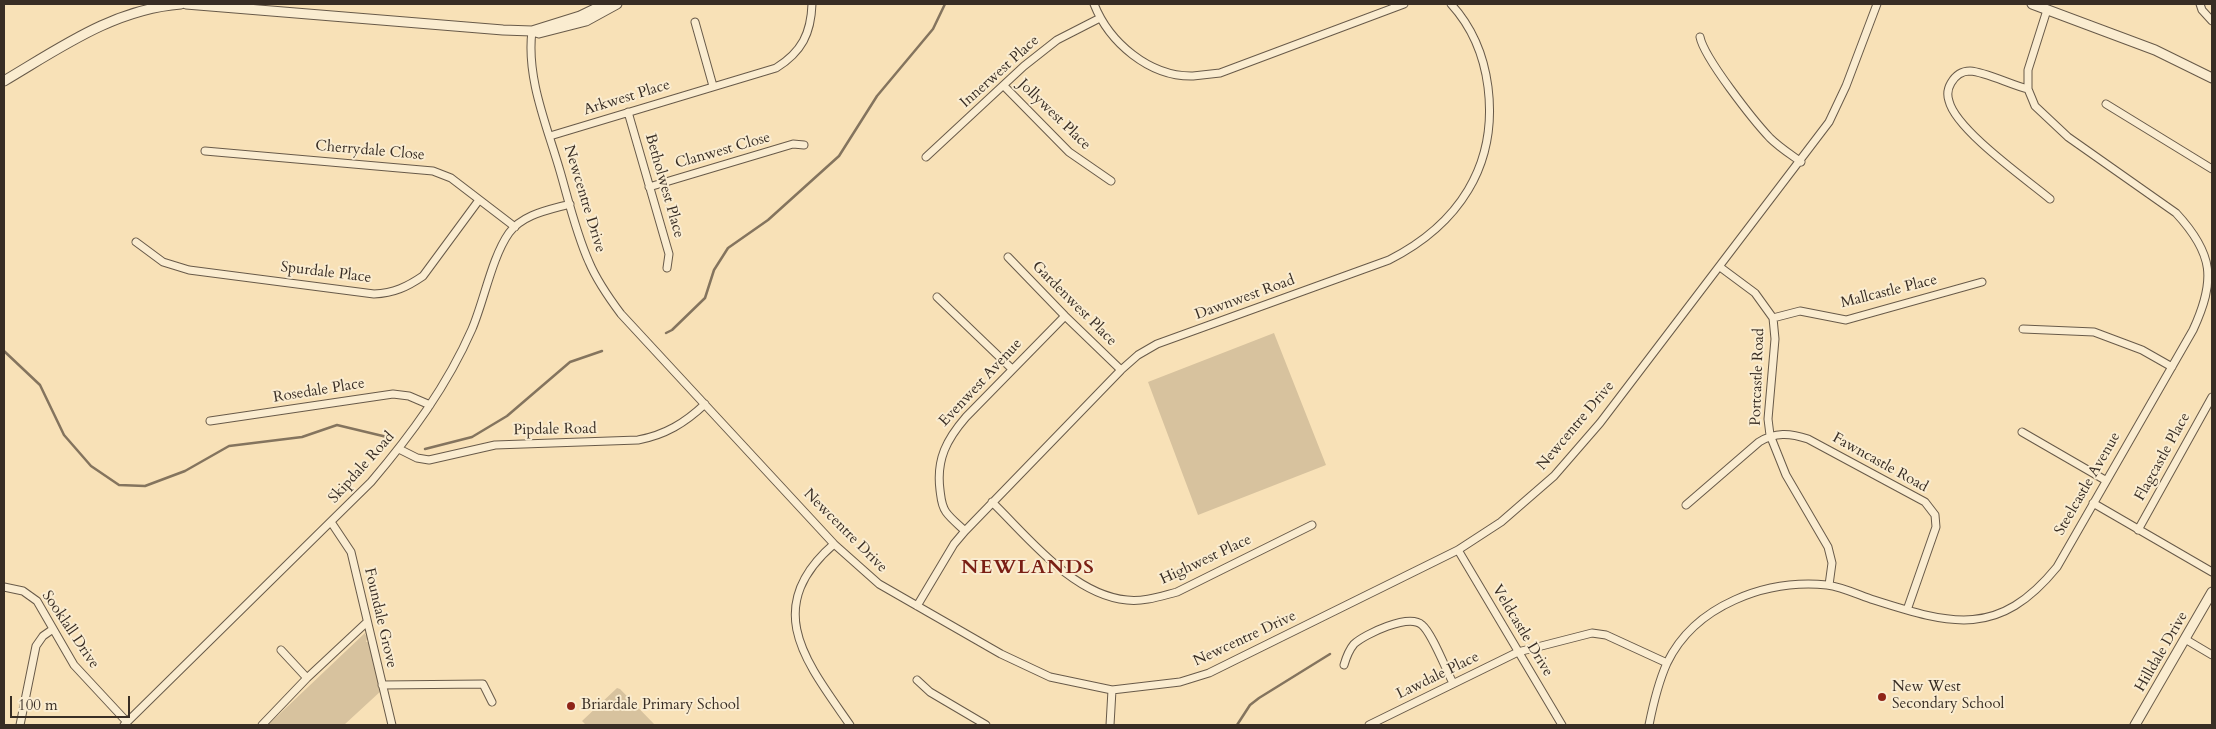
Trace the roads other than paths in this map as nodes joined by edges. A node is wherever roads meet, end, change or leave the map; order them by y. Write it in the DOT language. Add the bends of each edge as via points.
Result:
graph roads {
  1 [pos="181,4"];
  2 [pos="186,4"];
  3 [pos="605,4"];
  4 [pos="617,4"];
  5 [pos="812,4"];
  6 [pos="1094,4"];
  7 [pos="1404,4"];
  8 [pos="1452,4"];
  9 [pos="1877,4"];
  10 [pos="2032,4"];
  11 [pos="2200,4"];
  12 [pos="2047,10"];
  13 [pos="1100,18"];
  14 [pos="2212,21"];
  15 [pos="695,22"];
  16 [pos="532,31"];
  17 [pos="1700,37"];
  18 [pos="2212,78"];
  19 [pos="4,81"];
  20 [pos="713,86"];
  21 [pos="1004,86"];
  22 [pos="2028,89"];
  23 [pos="2106,104"];
  24 [pos="628,112"];
  25 [pos="550,136"];
  26 [pos="804,145"];
  27 [pos="205,151"];
  28 [pos="926,157"];
  29 [pos="1801,162"];
  30 [pos="2212,169"];
  31 [pos="1111,181"];
  32 [pos="650,187"];
  33 [pos="2050,199"];
  34 [pos="479,200"];
  35 [pos="570,204"];
  36 [pos="514,227"];
  37 [pos="136,242"];
  38 [pos="1008,257"];
  39 [pos="1720,267"];
  40 [pos="668,268"];
  41 [pos="1982,282"];
  42 [pos="2211,283"];
  43 [pos="937,297"];
  44 [pos="1065,316"];
  45 [pos="1773,318"];
  46 [pos="2023,329"];
  47 [pos="2172,367"];
  48 [pos="1012,369"];
  49 [pos="1121,370"];
  50 [pos="2212,398"];
  51 [pos="705,404"];
  52 [pos="430,405"];
  53 [pos="210,421"];
  54 [pos="2022,432"];
  55 [pos="1770,435"];
  56 [pos="399,448"];
  57 [pos="2105,480"];
  58 [pos="992,502"];
  59 [pos="2093,503"];
  60 [pos="1686,505"];
  61 [pos="331,522"];
  62 [pos="1312,525"];
  63 [pos="2138,530"];
  64 [pos="965,531"];
  65 [pos="834,544"];
  66 [pos="1458,550"];
  67 [pos="2212,572"];
  68 [pos="1829,585"];
  69 [pos="4,587"];
  70 [pos="2212,592"];
  71 [pos="918,606"];
  72 [pos="1907,610"];
  73 [pos="367,622"];
  74 [pos="53,629"];
  75 [pos="2185,639"];
  76 [pos="281,650"];
  77 [pos="1518,652"];
  78 [pos="2212,655"];
  79 [pos="1667,663"];
  80 [pos="1344,665"];
  81 [pos="307,678"];
  82 [pos="917,680"];
  83 [pos="1453,683"];
  84 [pos="382,685"];
  85 [pos="1112,690"];
  86 [pos="492,702"];
  87 [pos="126,724"];
  88 [pos="20,725"];
  89 [pos="262,725"];
  90 [pos="392,725"];
  91 [pos="850,725"];
  92 [pos="986,725"];
  93 [pos="1110,725"];
  94 [pos="1369,725"];
  95 [pos="1562,725"];
  96 [pos="1649,725"];
  97 [pos="2135,725"];
  1 -- 19 [label="street" via="142,9 113,19"];
  2 -- 16 [label="street"];
  3 -- 16 [label="street" via="580,16"];
  4 -- 16 [label="street" via="573,26 544,33"];
  5 -- 20 [label="street, Arkwest Place" via="807,35 802,46 787,62"];
  6 -- 13 [label="street"];
  7 -- 13 [label="street" via="1220,72 1192,76 1169,73 1134,56 1116,40"];
  8 -- 49 [label="street, Dawnwest Road" via="1474,36 1486,68 1490,103 1489,134 1483,159 1470,189 1455,210 1413,248 1389,260 1157,344"];
  9 -- 29 [label="street, Newcentre Drive" via="1829,122"];
  10 -- 12 [label="street"];
  11 -- 14 [label="street"];
  12 -- 18 [label="street" via="2155,50"];
  12 -- 22 [label="street" via="2028,70"];
  13 -- 21 [label="street, Innerwest Place" via="1057,40"];
  15 -- 20 [label="street"];
  16 -- 25 [label="street, Newcentre Drive" via="534,81"];
  17 -- 29 [label="street" via="1706,54 1753,118 1770,138"];
  20 -- 24 [label="street, Arkwest Place"];
  21 -- 28 [label="street, Innerwest Place"];
  21 -- 31 [label="street, Jollywest Place" via="1069,152"];
  22 -- 33 [label="street" via="1966,71 1950,84 1948,97 1953,110 1972,132"];
  22 -- 42 [label="street, Steelcastle Avenue" via="2034,106 2046,119 2176,213 2201,245"];
  23 -- 30 [label="street"];
  24 -- 25 [label="street, Arkwest Place"];
  24 -- 32 [label="street, Betholwest Place"];
  25 -- 35 [label="street, Newcentre Drive"];
  26 -- 32 [label="street, Clanwest Close" via="793,144"];
  27 -- 34 [label="street, Cherrydale Close" via="433,171 451,178"];
  29 -- 39 [label="street, Newcentre Drive"];
  32 -- 40 [label="street, Betholwest Place" via="669,254"];
  34 -- 36 [label="street, Cherrydale Close"];
  34 -- 37 [label="street, Spurdale Place" via="423,276 388,293 374,294 189,270 163,262"];
  35 -- 36 [label="street" via="530,216"];
  35 -- 51 [label="street, Newcentre Drive" via="589,262 613,303"];
  36 -- 52 [label="street, Skipdale Road" via="504,243 467,338"];
  38 -- 44 [label="street, Gardenwest Place"];
  39 -- 45 [label="street, Portcastle Road" via="1754,293"];
  39 -- 66 [label="street, Newcentre Drive" via="1574,455 1523,504"];
  41 -- 45 [label="street, Mallcastle Place" via="1846,320 1800,311"];
  42 -- 47 [label="street, Steelcastle Avenue" via="2204,306"];
  43 -- 48 [label="street"];
  44 -- 48 [label="street, Evenwest Avenue"];
  44 -- 49 [label="street, Gardenwest Place"];
  45 -- 55 [label="street, Portcastle Road" via="1775,339 1768,419"];
  46 -- 47 [label="street" via="2094,332 2142,350"];
  47 -- 57 [label="street, Steelcastle Avenue"];
  48 -- 64 [label="street, Evenwest Avenue" via="957,427 943,448 938,471 941,501 945,511"];
  49 -- 58 [label="street, Dawnwest Road"];
  50 -- 63 [label="street, Flagcastle Place"];
  51 -- 56 [label="street, Pipdale Road" via="679,426 638,440 495,446 429,460 417,458"];
  51 -- 65 [label="street, Newcentre Drive"];
  52 -- 53 [label="street, Rosedale Place" via="409,396 393,394"];
  52 -- 56 [label="street, Skipdale Road"];
  54 -- 57 [label="street"];
  55 -- 60 [label="street"];
  55 -- 68 [label="street, Portcastle Road" via="1786,475 1828,547 1832,563"];
  55 -- 72 [label="street, Fawncastle Road" via="1792,433 1808,439 1926,502 1931,508 1936,527"];
  56 -- 61 [label="street, Skipdale Road"];
  57 -- 59 [label="street, Steelcastle Avenue"];
  58 -- 62 [label="street, Highwest Place" via="1066,574 1088,588 1128,600 1177,592"];
  58 -- 64 [label="street, Dawnwest Road"];
  59 -- 63 [label="street"];
  59 -- 72 [label="street, Steelcastle Avenue" via="2057,566 2041,586 2013,608 1986,618 1962,620 1927,617"];
  61 -- 73 [label="street, Foundale Grove" via="349,547"];
  61 -- 87 [label="street, Skipdale Road"];
  63 -- 67 [label="street"];
  64 -- 71 [label="street, Dawnwest Road"];
  65 -- 71 [label="street, Newcentre Drive" via="879,584"];
  65 -- 91 [label="street" via="810,568 802,584 796,608 796,633 810,668"];
  66 -- 77 [label="street, Veldcastle Drive"];
  66 -- 85 [label="street, Newcentre Drive" via="1209,674 1180,682"];
  68 -- 72 [label="street, Steelcastle Avenue"];
  68 -- 79 [label="street, Steelcastle Avenue" via="1785,585 1746,594 1707,616"];
  69 -- 74 [label="street, Sooklall Drive" via="33,597"];
  70 -- 75 [label="street, Hilldale Drive"];
  71 -- 85 [label="street, Newcentre Drive" via="1050,678"];
  73 -- 81 [label="street"];
  73 -- 84 [label="street, Foundale Grove"];
  74 -- 87 [label="street, Sooklall Drive" via="81,674"];
  74 -- 88 [label="street" via="36,646"];
  75 -- 78 [label="street"];
  75 -- 97 [label="street, Hilldale Drive"];
  76 -- 81 [label="street"];
  77 -- 79 [label="street, Lawdale Place" via="1599,633"];
  77 -- 83 [label="street, Lawdale Place"];
  77 -- 95 [label="street, Veldcastle Drive"];
  79 -- 96 [label="street, Steelcastle Avenue"];
  80 -- 83 [label="street" via="1353,645 1364,637 1405,620 1413,620 1425,629"];
  81 -- 89 [label="street"];
  82 -- 92 [label="street" via="930,692"];
  83 -- 94 [label="street, Lawdale Place"];
  84 -- 86 [label="street" via="483,684"];
  84 -- 90 [label="street, Foundale Grove"];
  85 -- 93 [label="street"];
}
